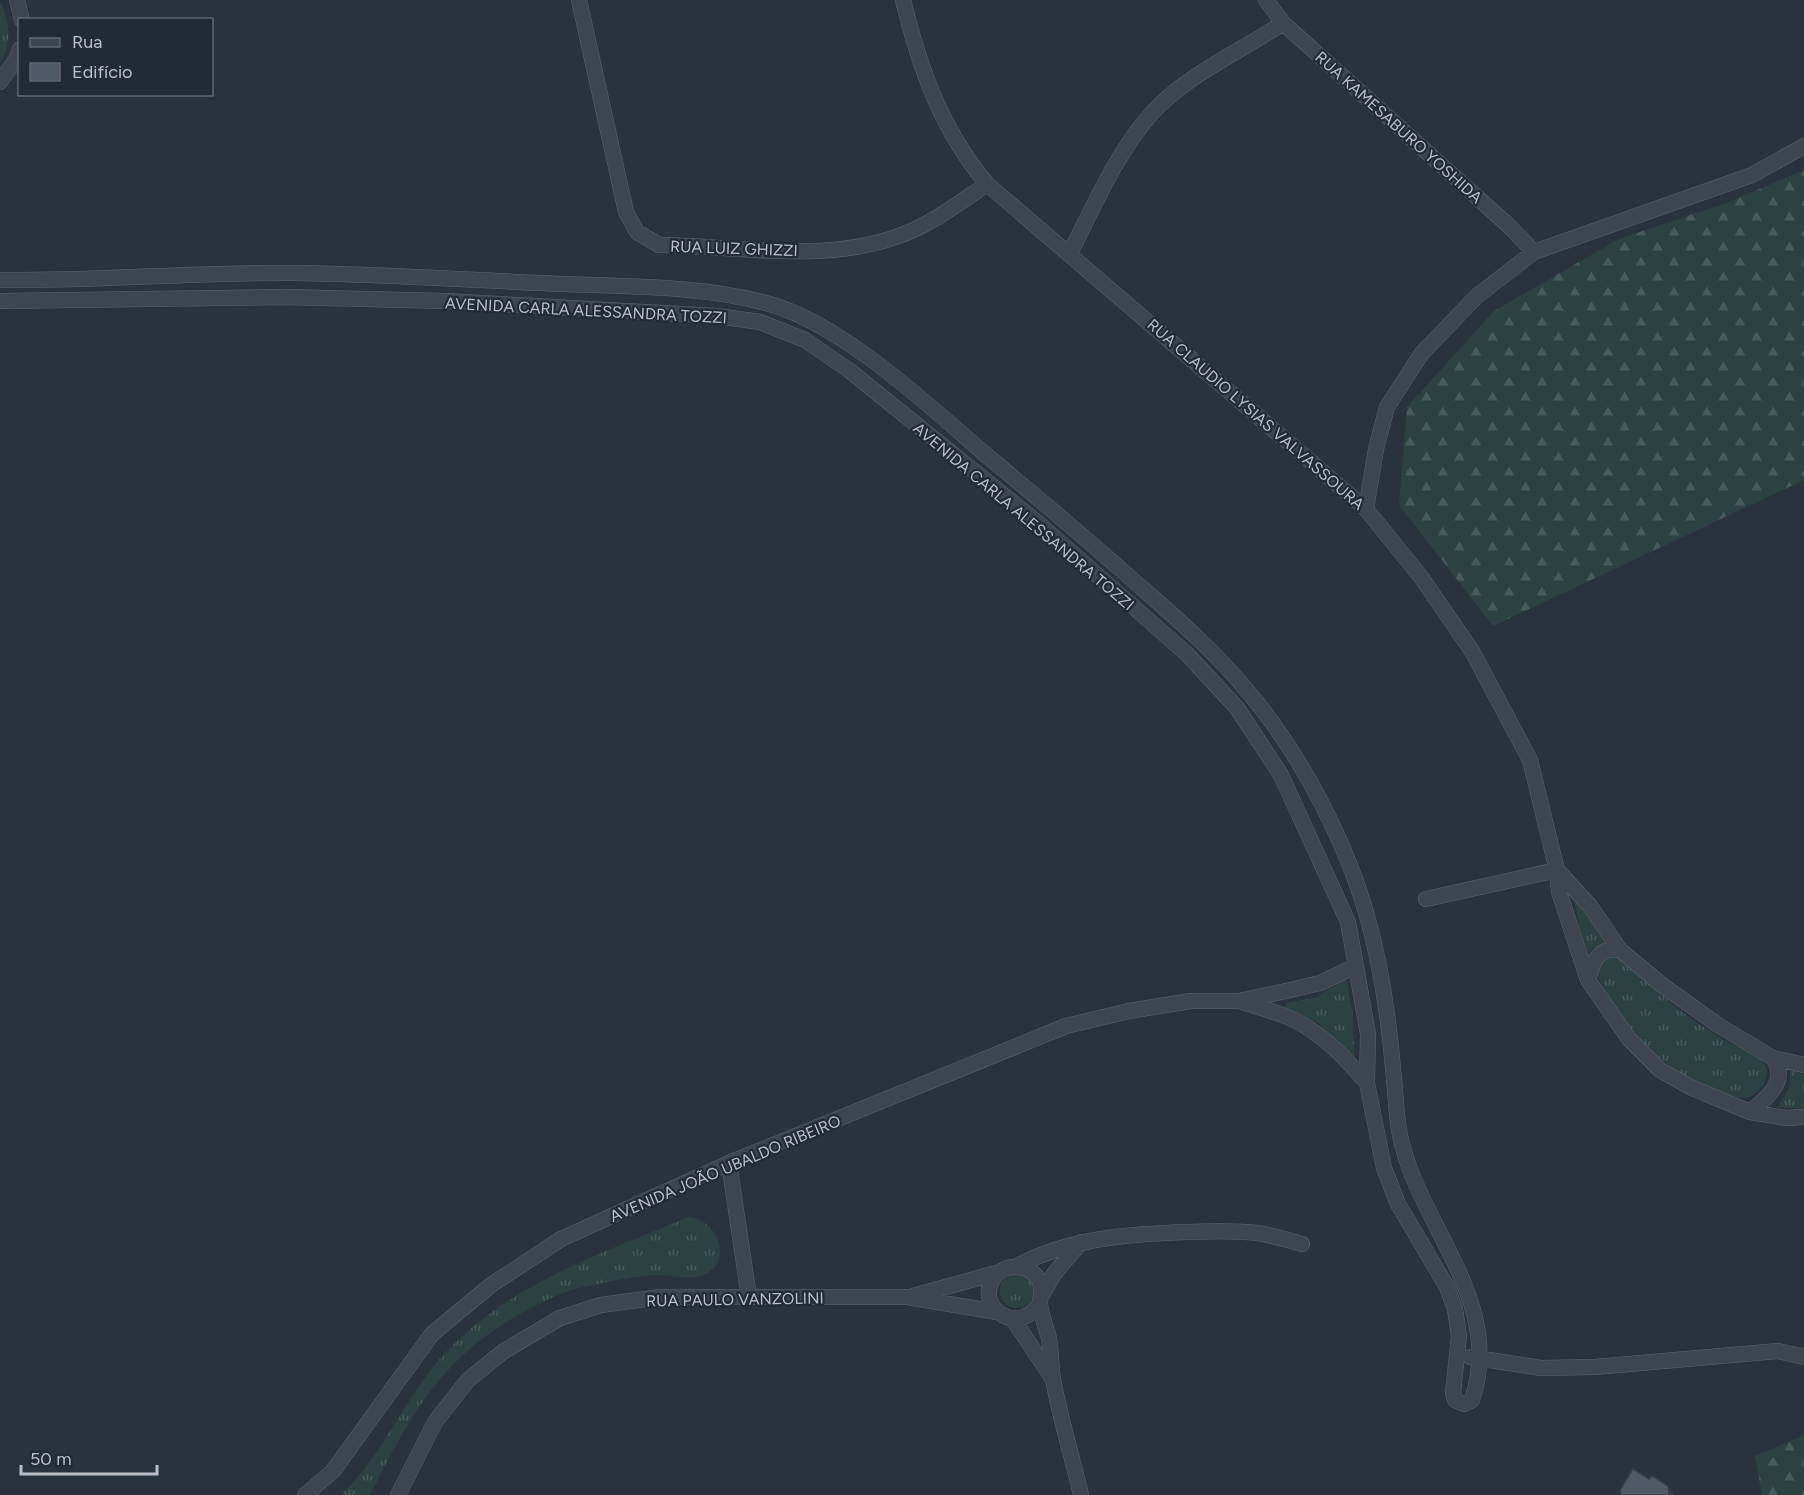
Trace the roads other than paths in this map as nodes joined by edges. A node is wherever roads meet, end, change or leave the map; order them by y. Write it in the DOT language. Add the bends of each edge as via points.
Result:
graph roads {
  1 [pos="579,0"];
  2 [pos="903,0"];
  3 [pos="1266,0"];
  4 [pos="1283,23"];
  5 [pos="18,55"];
  6 [pos="0,82"];
  7 [pos="1804,146"];
  8 [pos="987,184"];
  9 [pos="1070,252"];
  10 [pos="1534,252"];
  11 [pos="0,280"];
  12 [pos="0,301"];
  13 [pos="1366,509"];
  14 [pos="1557,870"];
  15 [pos="1426,899"];
  16 [pos="1620,950"];
  17 [pos="1356,966"];
  18 [pos="1588,980"];
  19 [pos="1239,1001"];
  20 [pos="1773,1058"];
  21 [pos="1804,1065"];
  22 [pos="1367,1083"];
  23 [pos="1750,1112"];
  24 [pos="1804,1118"];
  25 [pos="729,1163"];
  26 [pos="1080,1242"];
  27 [pos="1302,1244"];
  28 [pos="1017,1266"];
  29 [pos="1000,1272"];
  30 [pos="749,1297"];
  31 [pos="907,1297"];
  32 [pos="1041,1299"];
  33 [pos="997,1312"];
  34 [pos="1013,1319"];
  35 [pos="1458,1356"];
  36 [pos="1804,1357"];
  37 [pos="1480,1359"];
  38 [pos="1053,1378"];
  39 [pos="305,1495"];
  40 [pos="398,1495"];
  41 [pos="1081,1495"];
  1 -- 8 [label="street, RUA LUIZ GHIZZI" via="626,212 637,232 659,245 815,251 858,247 897,237"];
  2 -- 8 [label="street, RUA CLAUDIO LYSIAS VALVASSOURA" via="917,58 938,108 964,156"];
  3 -- 4 [label="street, RUA KAMESABURO YOSHIDA"];
  4 -- 9 [label="street" via="1187,83 1152,114 1125,150"];
  4 -- 10 [label="street, RUA KAMESABURO YOSHIDA"];
  5 -- 6 [label="street"];
  7 -- 10 [label="street" via="1752,175"];
  8 -- 9 [label="street, RUA CLAUDIO LYSIAS VALVASSOURA"];
  9 -- 13 [label="street, RUA CLAUDIO LYSIAS VALVASSOURA"];
  10 -- 13 [label="street" via="1477,296 1422,353 1387,407"];
  11 -- 37 [label="street, AVENIDA CARLA ALESSANDRA TOZZI" via="289,273 647,288 757,301 795,311 833,333 950,424 1208,647 1253,696 1293,754 1352,871 1369,923 1390,1034 1399,1134 1420,1195 1468,1290 1476,1317"];
  12 -- 17 [label="street, AVENIDA CARLA ALESSANDRA TOZZI" via="284,297 468,302 717,316 760,322 805,340 850,371 1038,523 1187,654 1237,708 1281,776 1321,859 1348,922"];
  13 -- 14 [label="street, RUA CLAUDIO LYSIAS VALVASSOURA" via="1421,577 1466,642 1507,714 1530,760"];
  14 -- 15 [label="street"];
  14 -- 16 [label="street, RUA CLAUDIO LYSIAS VALVASSOURA" via="1590,906"];
  14 -- 18 [label="street, RUA CLAUDIO LYSIAS VALVASSOURA" via="1559,892"];
  16 -- 18 [label="street" via="1608,948 1602,952"];
  16 -- 20 [label="street, RUA CLAUDIO LYSIAS VALVASSOURA" via="1718,1025"];
  17 -- 19 [label="street, AVENIDA JOÃO UBALDO RIBEIRO" via="1320,983"];
  17 -- 22 [label="street, AVENIDA CARLA ALESSANDRA TOZZI" via="1368,1034"];
  18 -- 23 [label="street, RUA CLAUDIO LYSIAS VALVASSOURA" via="1629,1040 1660,1070 1690,1088"];
  19 -- 22 [label="street, AVENIDA JOÃO UBALDO RIBEIRO" via="1295,1020 1344,1057"];
  19 -- 25 [label="street, AVENIDA JOÃO UBALDO RIBEIRO" via="1170,1004 1066,1026"];
  20 -- 21 [label="street, RUA CLAUDIO LYSIAS VALVASSOURA"];
  20 -- 23 [label="street" via="1780,1068 1776,1086"];
  22 -- 35 [label="street, AVENIDA CARLA ALESSANDRA TOZZI" via="1384,1168 1398,1204 1447,1287 1455,1309"];
  23 -- 24 [label="street, RUA CLAUDIO LYSIAS VALVASSOURA"];
  25 -- 30 [label="street"];
  25 -- 39 [label="street, AVENIDA JOÃO UBALDO RIBEIRO" via="561,1239 491,1285 432,1334 333,1471"];
  26 -- 27 [label="street" via="1135,1233 1220,1231 1256,1233"];
  26 -- 28 [label="street" via="1039,1254"];
  26 -- 32 [label="street" via="1054,1274"];
  28 -- 29 [label="street"];
  28 -- 32 [label="street" via="1032,1272 1042,1286"];
  29 -- 31 [label="street, RUA PAULO VANZOLINI"];
  29 -- 33 [label="street" via="990,1287"];
  30 -- 31 [label="street, RUA PAULO VANZOLINI"];
  30 -- 40 [label="street, RUA PAULO VANZOLINI" via="660,1297 601,1305 560,1318 504,1351 468,1380 435,1422"];
  31 -- 33 [label="street, RUA PAULO VANZOLINI"];
  32 -- 34 [label="street" via="1029,1316"];
  32 -- 38 [label="street"];
  33 -- 34 [label="street"];
  34 -- 38 [label="street"];
  35 -- 37 [label="street"];
  35 -- 37 [label="street, AVENIDA CARLA ALESSANDRA TOZZI" via="1453,1393 1455,1400 1464,1404 1472,1400"];
  36 -- 37 [label="street" via="1778,1351 1541,1368"];
  38 -- 41 [label="street"];
}
